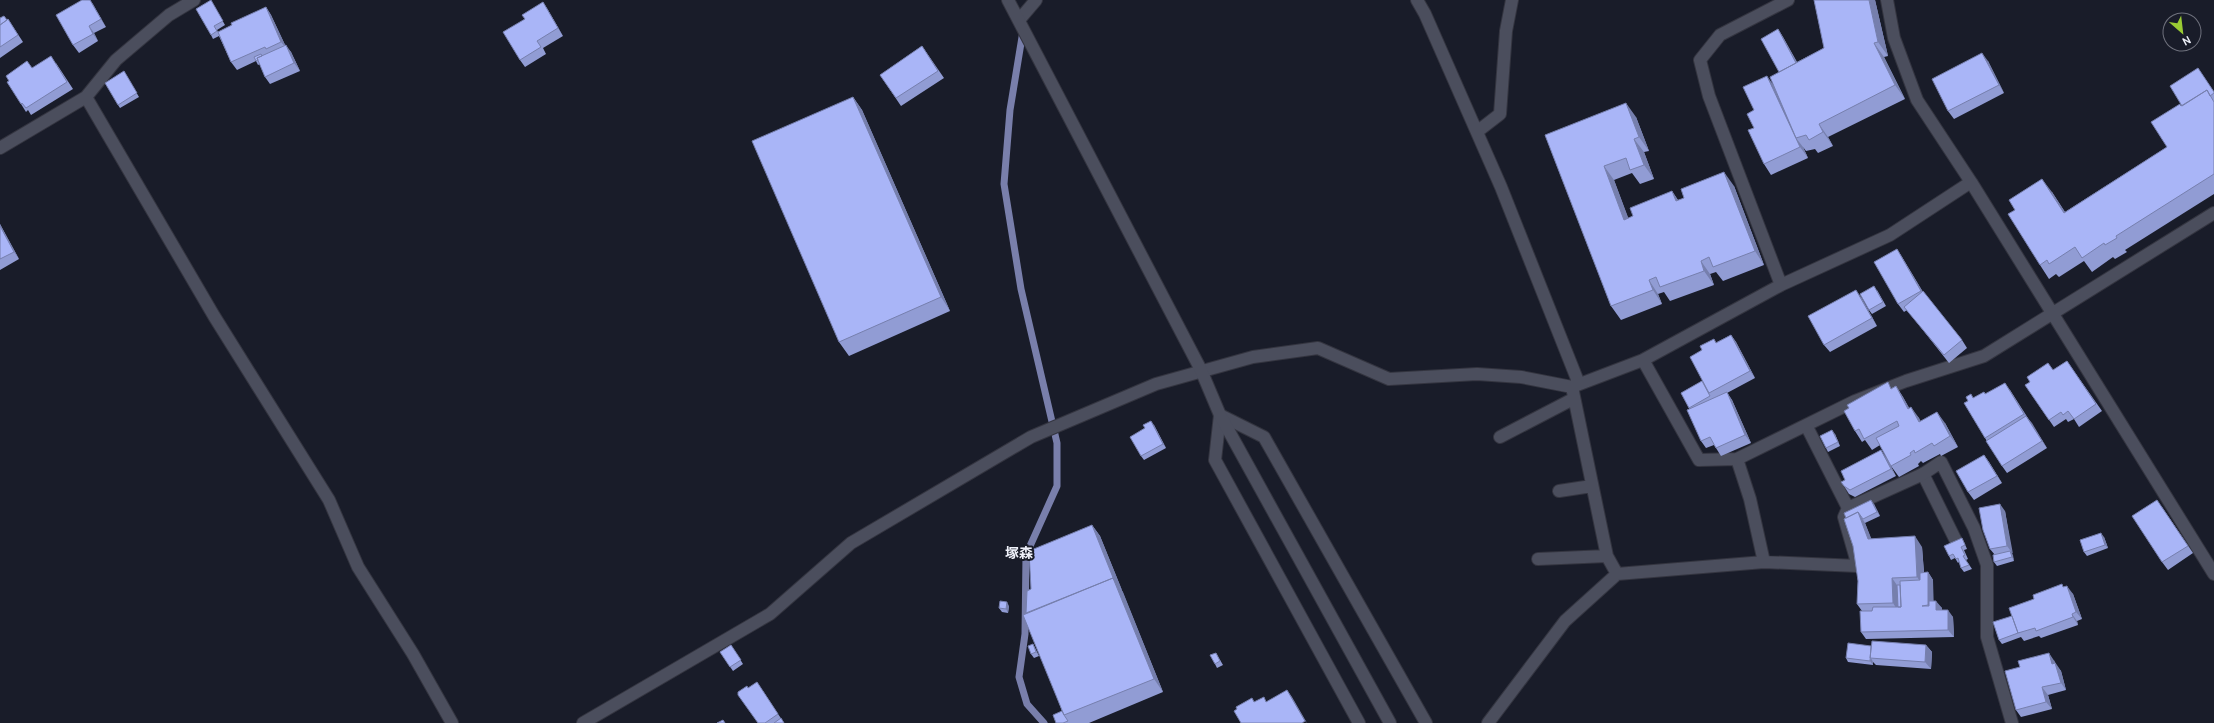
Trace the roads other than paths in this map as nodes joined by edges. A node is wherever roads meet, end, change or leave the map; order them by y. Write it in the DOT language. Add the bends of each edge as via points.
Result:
graph roads {
  1 [pos="194,0"];
  2 [pos="1008,0"];
  3 [pos="1036,0"];
  4 [pos="1417,0"];
  5 [pos="1512,0"];
  6 [pos="1788,0"];
  7 [pos="1887,0"];
  8 [pos="1019,20"];
  9 [pos="86,97"];
  10 [pos="1478,131"];
  11 [pos="0,148"];
  12 [pos="1970,182"];
  13 [pos="2214,213"];
  14 [pos="1781,285"];
  15 [pos="2052,314"];
  16 [pos="1643,360"];
  17 [pos="1201,370"];
  18 [pos="1575,390"];
  19 [pos="1220,415"];
  20 [pos="1806,425"];
  21 [pos="1500,437"];
  22 [pos="1736,459"];
  23 [pos="1923,474"];
  24 [pos="1592,486"];
  25 [pos="1559,491"];
  26 [pos="1848,508"];
  27 [pos="1957,543"];
  28 [pos="1607,556"];
  29 [pos="1538,559"];
  30 [pos="1764,562"];
  31 [pos="1617,574"];
  32 [pos="2214,574"];
  33 [pos="452,723"];
  34 [pos="583,723"];
  35 [pos="1359,723"];
  36 [pos="1390,723"];
  37 [pos="1426,723"];
  38 [pos="1488,723"];
  39 [pos="2012,723"];
  1 -- 9 [label="street" via="170,15 116,60"];
  2 -- 8 [label="street"];
  3 -- 8 [label="street"];
  4 -- 10 [label="street"];
  5 -- 10 [label="street" via="1506,31 1500,114"];
  6 -- 14 [label="street" via="1720,35 1700,60 1709,96"];
  7 -- 12 [label="street" via="1894,38 1917,100"];
  8 -- 17 [label="street"];
  9 -- 11 [label="street"];
  9 -- 33 [label="street" via="214,316 329,500 358,567 413,654"];
  10 -- 18 [label="street"];
  12 -- 14 [label="street" via="1890,235"];
  12 -- 15 [label="street"];
  13 -- 15 [label="street"];
  14 -- 16 [label="street"];
  15 -- 20 [label="street" via="1984,356 1862,398"];
  15 -- 32 [label="street"];
  16 -- 18 [label="street"];
  16 -- 22 [label="street" via="1699,460"];
  17 -- 18 [label="street" via="1253,357 1318,348 1389,379 1477,374 1522,377"];
  17 -- 19 [label="street"];
  17 -- 34 [label="street" via="1156,384 1031,437 851,543 770,614"];
  18 -- 21 [label="street"];
  18 -- 24 [label="street"];
  19 -- 35 [label="street" via="1215,460"];
  19 -- 36 [label="street"];
  19 -- 37 [label="street" via="1264,437"];
  20 -- 22 [label="street"];
  20 -- 26 [label="street"];
  22 -- 30 [label="street" via="1750,499"];
  23 -- 26 [label="street"];
  23 -- 27 [label="street"];
  23 -- 39 [label="street" via="1941,462 1974,528 1987,565 1987,637"];
  24 -- 25 [label="street"];
  24 -- 28 [label="street"];
  26 -- 30 [label="street" via="1844,517 1858,566"];
  28 -- 29 [label="street"];
  28 -- 31 [label="street"];
  30 -- 31 [label="street"];
  31 -- 38 [label="street" via="1565,621"];
}
